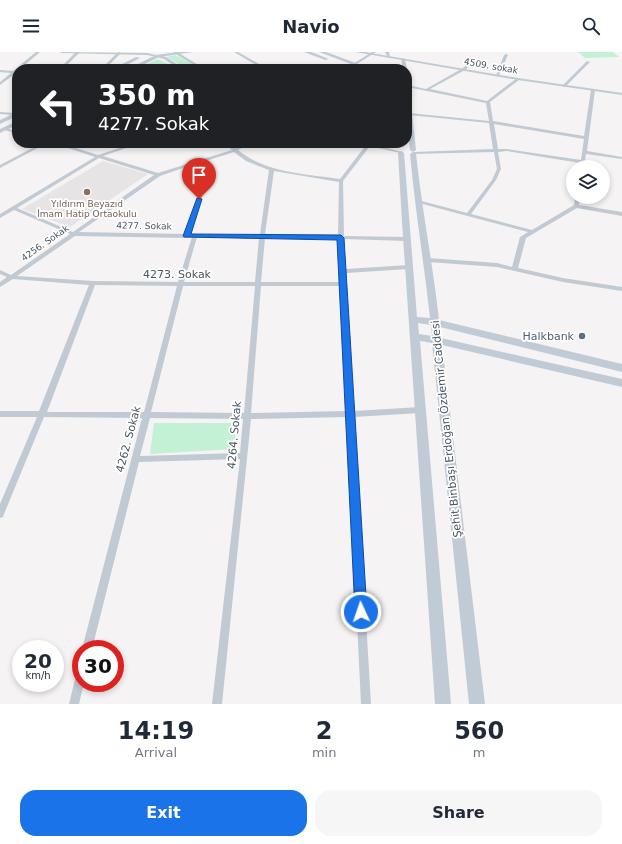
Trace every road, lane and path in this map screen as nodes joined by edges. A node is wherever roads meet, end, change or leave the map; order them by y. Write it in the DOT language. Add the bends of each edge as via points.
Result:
graph roads {
  1 [pos="38,52"];
  2 [pos="62,52"];
  3 [pos="78,52"];
  4 [pos="191,52"];
  5 [pos="236,52"];
  6 [pos="306,52"];
  7 [pos="321,52"];
  8 [pos="357,52"];
  9 [pos="119,53"];
  10 [pos="177,53"];
  11 [pos="372,53"];
  12 [pos="147,54"];
  13 [pos="157,54"];
  14 [pos="388,54"];
  15 [pos="506,55"];
  16 [pos="404,59"];
  17 [pos="474,60"];
  18 [pos="588,62"];
  19 [pos="24,64"];
  20 [pos="66,64"];
  21 [pos="109,64"];
  22 [pos="126,64"];
  23 [pos="140,64"];
  24 [pos="174,64"];
  25 [pos="195,64"];
  26 [pos="257,64"];
  27 [pos="342,64"];
  28 [pos="345,64"];
  29 [pos="356,64"];
  30 [pos="404,64"];
  31 [pos="464,70"];
  32 [pos="0,72"];
  33 [pos="12,72"];
  34 [pos="12,74"];
  35 [pos="497,75"];
  36 [pos="518,79"];
  37 [pos="0,84"];
  38 [pos="564,86"];
  39 [pos="412,87"];
  40 [pos="428,89"];
  41 [pos="593,90"];
  42 [pos="622,94"];
  43 [pos="488,102"];
  44 [pos="0,113"];
  45 [pos="12,113"];
  46 [pos="412,114"];
  47 [pos="12,116"];
  48 [pos="0,122"];
  49 [pos="491,122"];
  50 [pos="12,125"];
  51 [pos="2,130"];
  52 [pos="12,131"];
  53 [pos="586,138"];
  54 [pos="412,142"];
  55 [pos="36,148"];
  56 [pos="72,148"];
  57 [pos="124,148"];
  58 [pos="232,148"];
  59 [pos="239,148"];
  60 [pos="362,148"];
  61 [pos="401,149"];
  62 [pos="235,150"];
  63 [pos="496,150"];
  64 [pos="413,152"];
  65 [pos="584,152"];
  66 [pos="100,156"];
  67 [pos="622,158"];
  68 [pos="583,160"];
  69 [pos="566,161"];
  70 [pos="187,166"];
  71 [pos="0,167"];
  72 [pos="272,168"];
  73 [pos="158,175"];
  74 [pos="341,181"];
  75 [pos="418,202"];
  76 [pos="576,206"];
  77 [pos="14,208"];
  78 [pos="622,214"];
  79 [pos="468,215"];
  80 [pos="0,216"];
  81 [pos="530,232"];
  82 [pos="74,234"];
  83 [pos="191,236"];
  84 [pos="262,236"];
  85 [pos="341,238"];
  86 [pos="407,239"];
  87 [pos="428,260"];
  88 [pos="409,267"];
  89 [pos="515,268"];
  90 [pos="343,271"];
  91 [pos="0,272"];
  92 [pos="11,277"];
  93 [pos="93,283"];
  94 [pos="180,284"];
  95 [pos="258,284"];
  96 [pos="343,284"];
  97 [pos="0,285"];
  98 [pos="622,289"];
  99 [pos="413,319"];
  100 [pos="434,322"];
  101 [pos="415,337"];
  102 [pos="436,340"];
  103 [pos="622,368"];
  104 [pos="622,383"];
  105 [pos="420,410"];
  106 [pos="0,414"];
  107 [pos="42,414"];
  108 [pos="350,414"];
  109 [pos="147,416"];
  110 [pos="247,416"];
  111 [pos="244,456"];
  112 [pos="135,459"];
  113 [pos="0,514"];
  114 [pos="89,640"];
  115 [pos="77,692"];
  116 [pos="74,704"];
  117 [pos="217,704"];
  118 [pos="366,704"];
  119 [pos="443,704"];
  120 [pos="476,704"];
  1 -- 19 [label="street"];
  2 -- 3 [label="street"];
  3 -- 9 [label="street"];
  3 -- 20 [label="street"];
  4 -- 10 [label="main road"];
  5 -- 26 [label="street"];
  6 -- 27 [label="main road"];
  7 -- 28 [label="main road"];
  8 -- 11 [label="street, 4509. sokak"];
  9 -- 12 [label="street"];
  9 -- 21 [label="street"];
  10 -- 13 [label="main road"];
  10 -- 25 [label="street"];
  11 -- 14 [label="street, 4509. sokak"];
  11 -- 29 [label="street"];
  12 -- 13 [label="main road"];
  12 -- 22 [label="main road"];
  13 -- 23 [label="main road"];
  13 -- 24 [label="street"];
  14 -- 16 [label="street, 4509. sokak"];
  15 -- 35 [label="street"];
  16 -- 30 [label="street"];
  16 -- 31 [label="street, 4509. sokak"];
  17 -- 31 [label="street"];
  18 -- 38 [label="street"];
  31 -- 35 [label="street, 4509. sokak"];
  31 -- 40 [label="street"];
  32 -- 33 [label="street"];
  34 -- 37 [label="street"];
  35 -- 36 [label="street, 4509. sokak"];
  36 -- 38 [label="street, 4509. sokak"];
  36 -- 43 [label="street"];
  38 -- 41 [label="street, 4509. sokak"];
  39 -- 40 [label="street"];
  40 -- 43 [label="street"];
  41 -- 42 [label="street, 4509. sokak"];
  41 -- 53 [label="street"];
  43 -- 49 [label="street"];
  44 -- 45 [label="street"];
  46 -- 49 [label="street"];
  47 -- 48 [label="main road"];
  49 -- 53 [label="street"];
  49 -- 63 [label="street"];
  50 -- 51 [label="main road"];
  51 -- 52 [label="street"];
  53 -- 65 [label="street"];
  54 -- 64 [label="main road, Şehit Binbaşı Erdoğan Özdemir Caddesi"];
  55 -- 71 [label="street"];
  56 -- 66 [label="street"];
  57 -- 66 [label="street"];
  58 -- 62 [label="street"];
  59 -- 62 [label="street, 4256. Sokak"];
  60 -- 74 [label="street"];
  61 -- 64 [label="main road"];
  61 -- 86 [label="main road, Şehit Binbaşı Erdoğan Özdemir Caddesi"];
  62 -- 70 [label="street, 4256. Sokak"];
  62 -- 72 [label="street" via="247,159"];
  63 -- 64 [label="street"];
  63 -- 69 [label="street" via="519,151"];
  63 -- 79 [label="street" via="500,169"];
  64 -- 75 [label="main road, Şehit Binbaşı Erdoğan Özdemir Caddesi"];
  65 -- 67 [label="street"];
  65 -- 68 [label="street"];
  66 -- 73 [label="street"];
  66 -- 77 [label="street"];
  70 -- 73 [label="street, 4256. Sokak"];
  70 -- 83 [label="street, 4262. Sokak" via="202,182 203,187"];
  72 -- 74 [label="street"];
  72 -- 84 [label="street, 4264. Sokak"];
  73 -- 82 [label="street, 4256. Sokak"];
  74 -- 85 [label="street"];
  75 -- 79 [label="street"];
  75 -- 87 [label="main road, Şehit Binbaşı Erdoğan Özdemir Caddesi"];
  76 -- 78 [label="street"];
  76 -- 81 [label="street"];
  77 -- 80 [label="street"];
  77 -- 82 [label="street"];
  79 -- 81 [label="street"];
  81 -- 89 [label="street" via="523,237"];
  82 -- 83 [label="street, 4277. Sokak"];
  82 -- 92 [label="street, 4256. Sokak"];
  83 -- 84 [label="street, 4277. Sokak"];
  83 -- 94 [label="street, 4262. Sokak"];
  84 -- 85 [label="street, 4277. Sokak"];
  84 -- 95 [label="street, 4264. Sokak"];
  85 -- 86 [label="street, 4277. Sokak"];
  85 -- 90 [label="street"];
  86 -- 88 [label="main road, Şehit Binbaşı Erdoğan Özdemir Caddesi"];
  87 -- 89 [label="street"];
  87 -- 100 [label="main road, Şehit Binbaşı Erdoğan Özdemir Caddesi"];
  88 -- 90 [label="street"];
  88 -- 99 [label="main road, Şehit Binbaşı Erdoğan Özdemir Caddesi"];
  89 -- 98 [label="street" via="563,280"];
  90 -- 96 [label="street"];
  91 -- 92 [label="street"];
  92 -- 93 [label="street, 4273. Sokak"];
  92 -- 97 [label="street, 4256. Sokak"];
  93 -- 94 [label="street, 4273. Sokak"];
  93 -- 107 [label="street"];
  94 -- 95 [label="street, 4273. Sokak"];
  94 -- 109 [label="street, 4262. Sokak"];
  95 -- 96 [label="street, 4273. Sokak"];
  95 -- 110 [label="street, 4264. Sokak"];
  96 -- 108 [label="street"];
  99 -- 100 [label="main road"];
  99 -- 101 [label="main road, Şehit Binbaşı Erdoğan Özdemir Caddesi"];
  100 -- 102 [label="main road, Şehit Binbaşı Erdoğan Özdemir Caddesi"];
  100 -- 103 [label="main road"];
  101 -- 102 [label="main road"];
  101 -- 105 [label="main road, Şehit Binbaşı Erdoğan Özdemir Caddesi"];
  102 -- 104 [label="main road"];
  102 -- 120 [label="main road, Şehit Binbaşı Erdoğan Özdemir Caddesi"];
  105 -- 108 [label="street"];
  105 -- 119 [label="main road, Şehit Binbaşı Erdoğan Özdemir Caddesi"];
  106 -- 107 [label="street"];
  107 -- 109 [label="street"];
  107 -- 113 [label="street"];
  108 -- 110 [label="street"];
  108 -- 118 [label="street"];
  109 -- 110 [label="street"];
  109 -- 112 [label="street, 4262. Sokak"];
  110 -- 111 [label="street, 4264. Sokak"];
  111 -- 112 [label="street"];
  111 -- 117 [label="street, 4264. Sokak"];
  112 -- 114 [label="street, 4262. Sokak"];
  115 -- 116 [label="street"];
}
